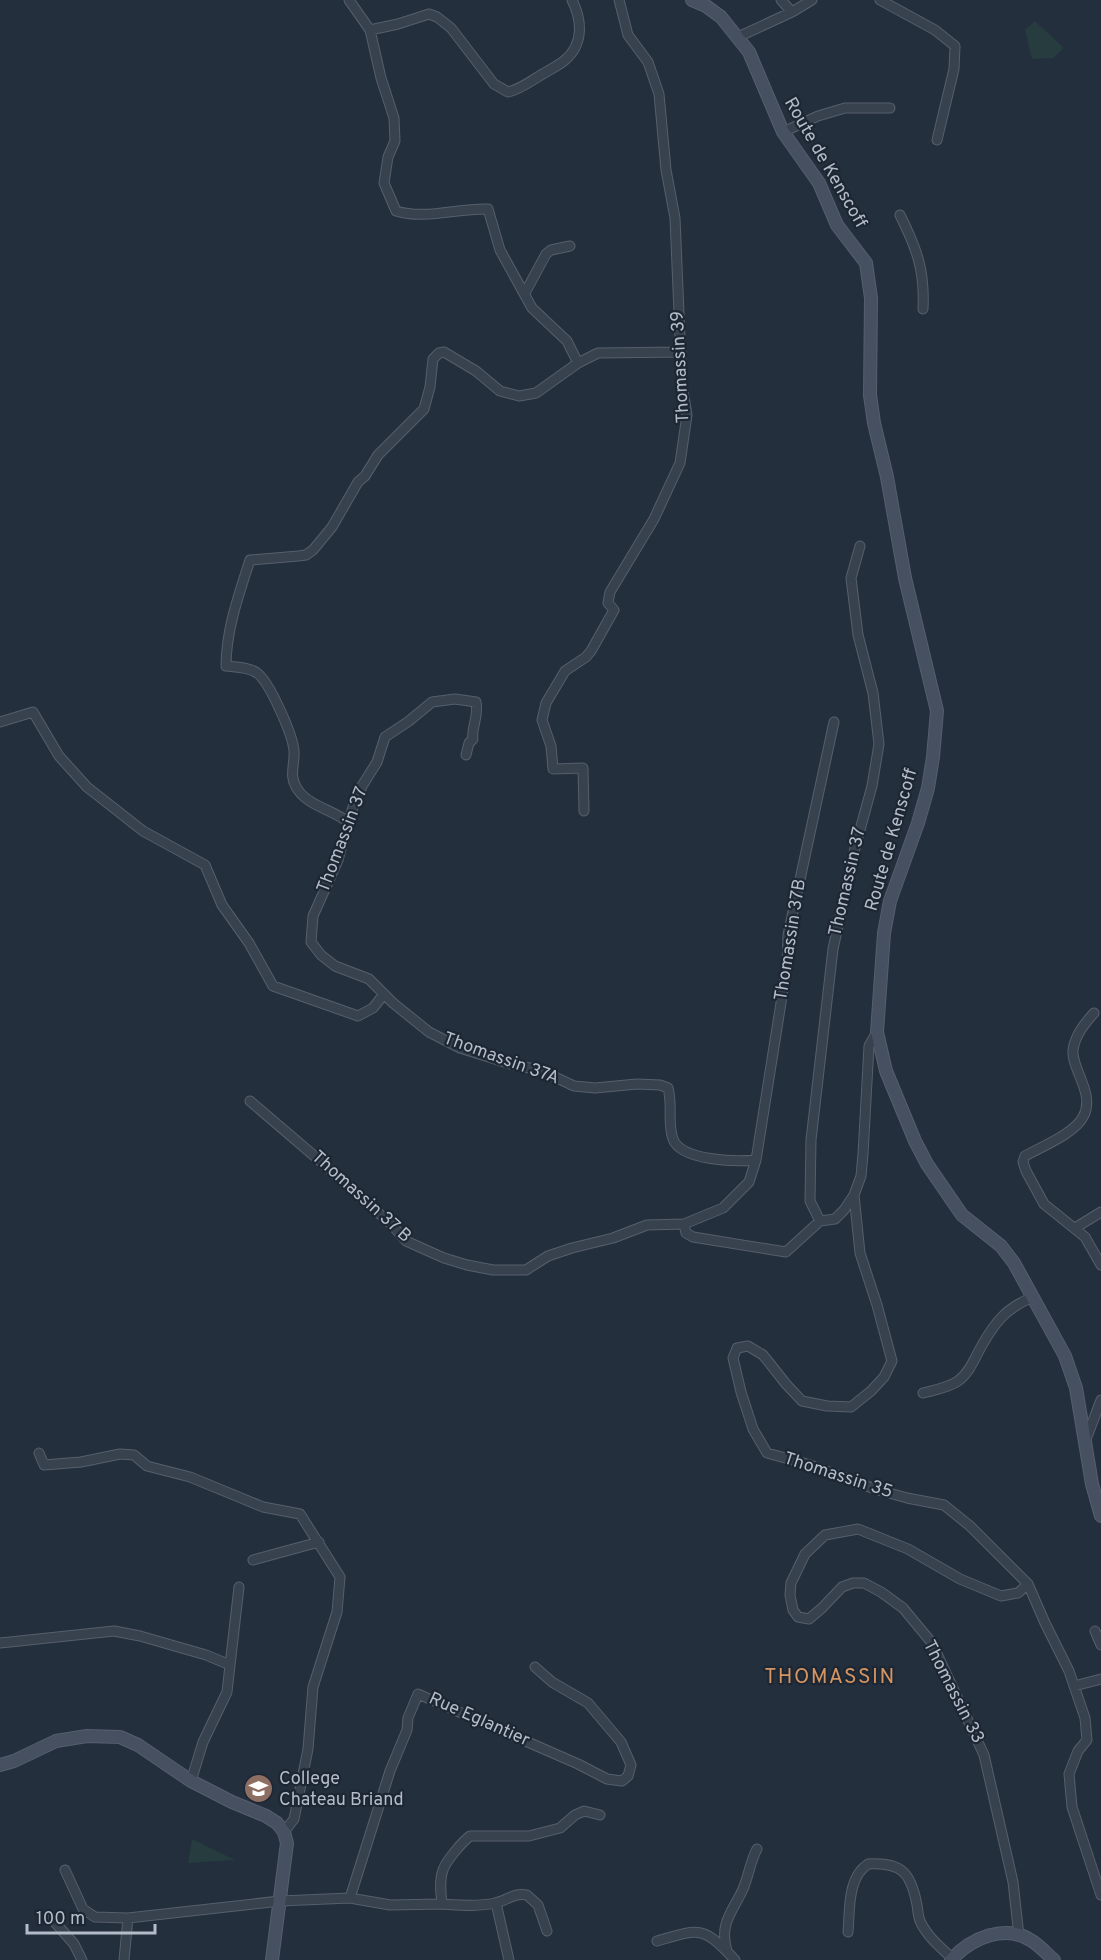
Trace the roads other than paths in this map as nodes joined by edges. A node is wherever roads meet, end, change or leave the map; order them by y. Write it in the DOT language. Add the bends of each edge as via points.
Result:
graph roads {
  1 [pos="349,0"];
  2 [pos="572,0"];
  3 [pos="619,0"];
  4 [pos="692,0"];
  5 [pos="781,0"];
  6 [pos="812,0"];
  7 [pos="880,0"];
  8 [pos="792,12"];
  9 [pos="370,30"];
  10 [pos="738,37"];
  11 [pos="890,108"];
  12 [pos="783,132"];
  13 [pos="937,140"];
  14 [pos="900,215"];
  15 [pos="570,246"];
  16 [pos="525,293"];
  17 [pos="922,309"];
  18 [pos="681,352"];
  19 [pos="578,363"];
  20 [pos="860,546"];
  21 [pos="0,722"];
  22 [pos="834,722"];
  23 [pos="466,755"];
  24 [pos="584,811"];
  25 [pos="348,822"];
  26 [pos="384,994"];
  27 [pos="1094,1013"];
  28 [pos="877,1032"];
  29 [pos="250,1101"];
  30 [pos="756,1160"];
  31 [pos="854,1195"];
  32 [pos="1101,1212"];
  33 [pos="820,1221"];
  34 [pos="684,1224"];
  35 [pos="1075,1228"];
  36 [pos="1101,1265"];
  37 [pos="1033,1297"];
  38 [pos="923,1394"];
  39 [pos="1101,1400"];
  40 [pos="1085,1443"];
  41 [pos="39,1453"];
  42 [pos="1101,1516"];
  43 [pos="319,1542"];
  44 [pos="253,1560"];
  45 [pos="1028,1584"];
  46 [pos="238,1587"];
  47 [pos="1095,1632"];
  48 [pos="0,1643"];
  49 [pos="1101,1645"];
  50 [pos="230,1665"];
  51 [pos="535,1667"];
  52 [pos="1101,1679"];
  53 [pos="1074,1686"];
  54 [pos="0,1765"];
  55 [pos="191,1781"];
  56 [pos="600,1815"];
  57 [pos="284,1832"];
  58 [pos="757,1849"];
  59 [pos="65,1870"];
  60 [pos="1101,1895"];
  61 [pos="350,1898"];
  62 [pos="280,1901"];
  63 [pos="496,1903"];
  64 [pos="442,1904"];
  65 [pos="128,1918"];
  66 [pos="52,1919"];
  67 [pos="547,1931"];
  68 [pos="848,1932"];
  69 [pos="1019,1936"];
  70 [pos="657,1941"];
  71 [pos="727,1951"];
  72 [pos="951,1959"];
  73 [pos="82,1960"];
  74 [pos="124,1960"];
  75 [pos="272,1960"];
  76 [pos="509,1960"];
  77 [pos="735,1960"];
  78 [pos="1054,1960"];
  1 -- 9 [label="street"];
  2 -- 9 [label="street" via="580,29 578,45 566,60 519,90 508,92 494,84 451,28 437,17 429,14"];
  3 -- 18 [label="street, Thomassin 39" via="628,35 648,62 659,94 675,218"];
  4 -- 10 [label="main road, Route de Kenscoff" via="721,17"];
  5 -- 8 [label="street"];
  6 -- 8 [label="street"];
  7 -- 13 [label="street" via="935,30 955,46 954,69"];
  8 -- 10 [label="street"];
  9 -- 16 [label="street" via="394,118 395,141 384,183 396,211 409,215 488,209 500,250"];
  10 -- 12 [label="main road, Route de Kenscoff" via="749,52"];
  11 -- 12 [label="street" via="845,108"];
  12 -- 28 [label="main road, Route de Kenscoff" via="819,183 837,225 866,262 872,298 870,395 874,423 937,711 928,788 890,901 884,933"];
  14 -- 17 [label="street" via="918,254 924,291"];
  15 -- 16 [label="street" via="546,254"];
  16 -- 19 [label="street" via="532,308 567,341"];
  18 -- 19 [label="street" via="598,353"];
  18 -- 24 [label="street, Thomassin 39" via="687,415 680,463 654,519 610,592 608,603 614,610 591,651 565,671 546,703 542,720 551,746 553,769 583,768"];
  19 -- 25 [label="street" via="536,393 519,396 501,391 444,352 436,356 423,409 378,455 313,550 306,555 250,560 233,615 226,666 260,675 290,735 294,751 291,772 298,790 306,799"];
  20 -- 33 [label="street, Thomassin 37" via="851,578 879,744 832,949 811,1140 810,1201"];
  21 -- 26 [label="street" via="33,712 59,756 87,787 143,831 205,865 222,905 273,986 358,1016 373,1008"];
  22 -- 30 [label="street, Thomassin 37B" via="788,935 787,965"];
  23 -- 25 [label="street, Thomassin 37" via="478,714 476,702 432,702 385,737"];
  25 -- 26 [label="street, Thomassin 37" via="338,860 313,916 311,942 335,966 369,979"];
  26 -- 30 [label="street, Thomassin 37A" via="429,1032 460,1048 540,1070 574,1086 637,1084 668,1088 672,1110 669,1120 673,1140 679,1147 694,1155"];
  27 -- 35 [label="street" via="1084,1024 1073,1051 1088,1101 1083,1118 1068,1132 1025,1156 1023,1162 1044,1204"];
  28 -- 31 [label="street" via="869,1046 861,1176"];
  28 -- 37 [label="main road, Route de Kenscoff" via="886,1071 927,1164 962,1215 1001,1246"];
  29 -- 34 [label="street, Thomassin 37 B" via="406,1241 467,1265 526,1270 549,1256 647,1225"];
  30 -- 34 [label="street" via="749,1182 723,1208"];
  31 -- 33 [label="street" via="835,1219"];
  31 -- 45 [label="street, Thomassin 35" via="860,1253 892,1361 884,1377 851,1407 827,1406 802,1401 763,1355 748,1346 737,1348 733,1358 753,1429 767,1453 875,1489 944,1505"];
  32 -- 35 [label="street"];
  33 -- 34 [label="street" via="786,1252 693,1237 686,1233"];
  35 -- 36 [label="street" via="1086,1237"];
  37 -- 38 [label="street" via="1005,1312 960,1380"];
  37 -- 40 [label="main road, Route de Kenscoff" via="1065,1356 1076,1388"];
  39 -- 40 [label="street"];
  40 -- 42 [label="main road, Route de Kenscoff"];
  41 -- 43 [label="street" via="44,1465 134,1455 147,1466 190,1477 263,1507 300,1514"];
  43 -- 44 [label="street"];
  43 -- 57 [label="street" via="339,1577 337,1612 312,1687 308,1749 294,1819"];
  45 -- 53 [label="street, Thomassin 35"];
  45 -- 69 [label="street, Thomassin 33" via="1018,1593 1001,1596 960,1579 908,1549 858,1529 825,1535 806,1554 791,1583 790,1595 798,1617 809,1619 842,1587 864,1583 903,1608 932,1643 984,1755 1013,1882"];
  46 -- 50 [label="street"];
  47 -- 49 [label="street"];
  48 -- 50 [label="street" via="114,1631"];
  50 -- 55 [label="street" via="226,1692 203,1742"];
  51 -- 61 [label="street, Rue Eglantier" via="552,1682 581,1697 604,1720 621,1742 630,1765 628,1776 622,1781 607,1779 418,1694"];
  52 -- 53 [label="street"];
  53 -- 60 [label="street, Thomassin 35" via="1085,1718 1087,1740 1069,1774 1072,1807"];
  54 -- 55 [label="main road" via="56,1741 87,1736 120,1737"];
  55 -- 57 [label="main road" via="266,1816"];
  56 -- 64 [label="street" via="584,1811 560,1828 529,1836 470,1836 443,1869"];
  57 -- 62 [label="main road" via="287,1843"];
  58 -- 71 [label="street" via="726,1923 723,1937"];
  59 -- 65 [label="street" via="89,1914"];
  61 -- 62 [label="street"];
  61 -- 64 [label="street" via="390,1905"];
  62 -- 65 [label="street"];
  62 -- 75 [label="main road"];
  63 -- 64 [label="street"];
  63 -- 67 [label="street" via="527,1895 538,1905"];
  63 -- 76 [label="street"];
  65 -- 74 [label="street"];
  66 -- 73 [label="street"];
  68 -- 72 [label="street" via="857,1875 868,1864 893,1864 913,1886 920,1922"];
  69 -- 72 [label="main road" via="998,1932 966,1946"];
  69 -- 78 [label="main road" via="1031,1940"];
  70 -- 71 [label="street" via="692,1931 714,1938"];
  71 -- 77 [label="street"];
}
